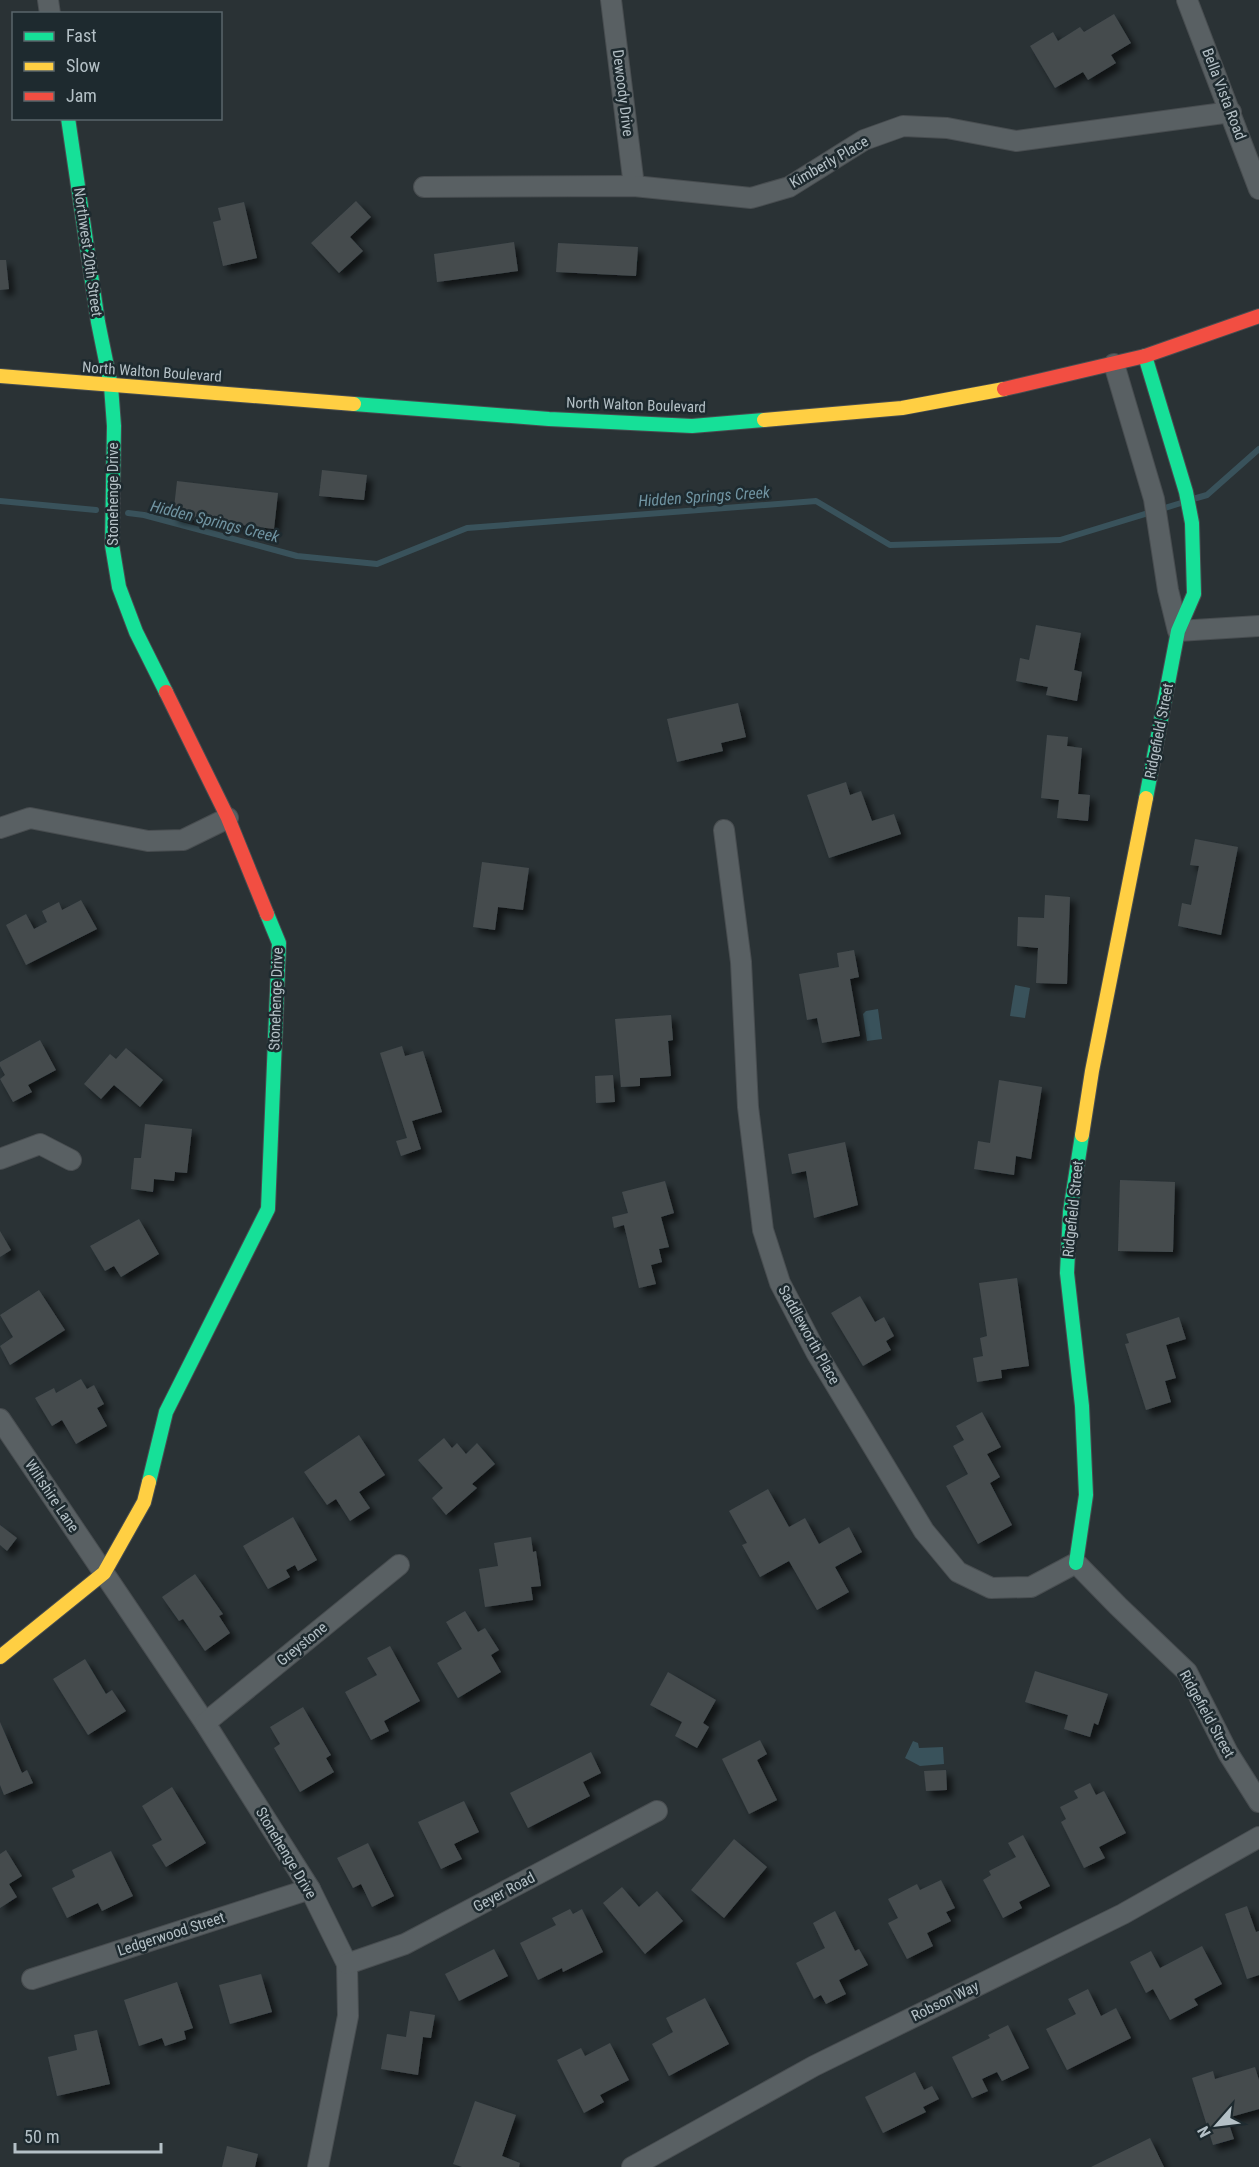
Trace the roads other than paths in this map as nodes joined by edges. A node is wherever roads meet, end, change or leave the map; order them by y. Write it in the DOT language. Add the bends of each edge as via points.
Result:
graph roads {
  1 [pos="611,0"];
  2 [pos="1187,0"];
  3 [pos="1231,112"];
  4 [pos="68,120"];
  5 [pos="634,186"];
  6 [pos="424,187"];
  7 [pos="1259,189"];
  8 [pos="1259,316"];
  9 [pos="1145,356"];
  10 [pos="1114,364"];
  11 [pos="0,376"];
  12 [pos="111,386"];
  13 [pos="1259,626"];
  14 [pos="1178,631"];
  15 [pos="228,818"];
  16 [pos="0,828"];
  17 [pos="724,830"];
  18 [pos="0,1160"];
  19 [pos="70,1160"];
  20 [pos="0,1419"];
  21 [pos="1076,1563"];
  22 [pos="399,1565"];
  23 [pos="104,1574"];
  24 [pos="0,1657"];
  25 [pos="205,1723"];
  26 [pos="1259,1802"];
  27 [pos="657,1811"];
  28 [pos="1259,1838"];
  29 [pos="310,1889"];
  30 [pos="347,1964"];
  31 [pos="32,1979"];
  32 [pos="318,2167"];
  33 [pos="632,2167"];
  1 -- 5 [label="street, Dewoody Drive"];
  2 -- 3 [label="street, Bella Vista Road"];
  3 -- 5 [label="street, Kimberly Place" via="1016,141 947,128 903,126 864,140 789,188 751,198"];
  3 -- 7 [label="street, Bella Vista Road"];
  4 -- 12 [label="street, Northwest 20th Street"];
  5 -- 6 [label="street, Kimberly Place"];
  8 -- 9 [label="street, North Walton Boulevard"];
  9 -- 10 [label="street, North Walton Boulevard"];
  9 -- 14 [label="street, Ridgefield Street" via="1192,523 1194,594"];
  10 -- 12 [label="street, North Walton Boulevard" via="902,408 692,426"];
  10 -- 14 [label="street, Ridgefield Street" via="1154,499"];
  11 -- 12 [label="street, North Walton Boulevard"];
  12 -- 15 [label="street, Stonehenge Drive" via="112,545 119,587 136,632"];
  13 -- 14 [label="street"];
  14 -- 21 [label="street, Ridgefield Street" via="1092,1071 1070,1212 1067,1273 1082,1406 1086,1495"];
  15 -- 16 [label="street" via="183,840 148,841 30,818"];
  15 -- 23 [label="street, Stonehenge Drive" via="279,943 268,1209 166,1412 144,1502"];
  17 -- 21 [label="street, Saddleworth Place" via="741,962 751,1129 764,1230 780,1283 816,1352 924,1531 958,1572 992,1588 1031,1587"];
  18 -- 19 [label="street" via="40,1144"];
  20 -- 23 [label="street, Wiltshire Lane"];
  21 -- 26 [label="street, Ridgefield Street" via="1187,1672"];
  22 -- 25 [label="street, Greystone"];
  23 -- 24 [label="street, Stonehenge Drive"];
  23 -- 25 [label="street, Stonehenge Drive"];
  25 -- 29 [label="street, Stonehenge Drive"];
  27 -- 30 [label="street, Geyer Road" via="405,1944"];
  28 -- 33 [label="street, Robson Way" via="1123,1914 814,2066"];
  29 -- 30 [label="street, Stonehenge Drive"];
  29 -- 31 [label="street, Ledgerwood Street"];
  30 -- 32 [label="street, Stonehenge Drive" via="348,2016"];
}
